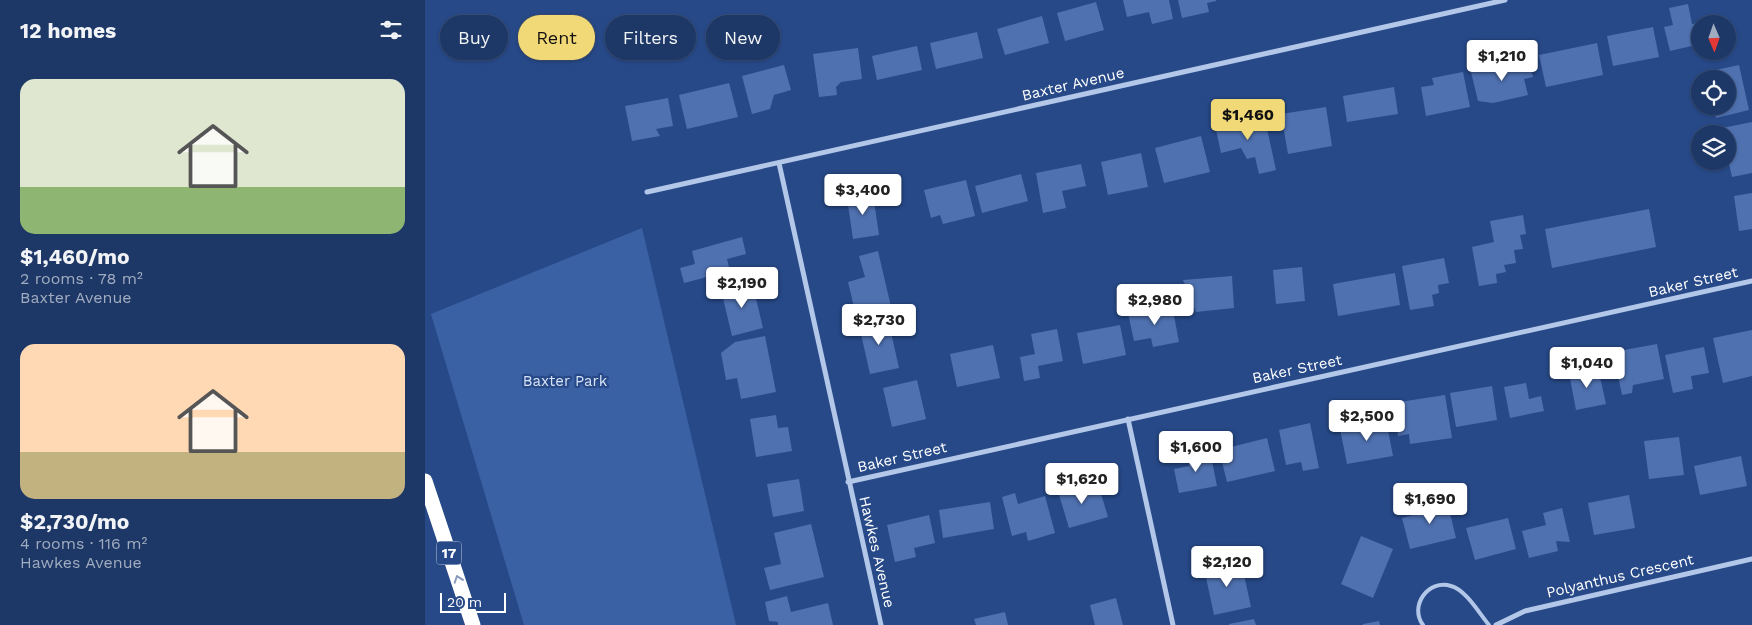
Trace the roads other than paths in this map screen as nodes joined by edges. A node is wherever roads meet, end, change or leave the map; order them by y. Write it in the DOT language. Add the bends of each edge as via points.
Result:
graph roads {
  1 [pos="1505,0"];
  2 [pos="779,163"];
  3 [pos="647,192"];
  4 [pos="1752,282"];
  5 [pos="1128,419"];
  6 [pos="425,481"];
  7 [pos="848,482"];
  8 [pos="1752,559"];
  9 [pos="473,625"];
  10 [pos="881,625"];
  11 [pos="1173,625"];
  12 [pos="1423,625"];
  13 [pos="1489,625"];
  14 [pos="1496,625"];
  1 -- 2 [label="street, Baxter Avenue"];
  2 -- 3 [label="street, Baxter Avenue"];
  2 -- 7 [label="street, Hawkes Avenue"];
  4 -- 5 [label="street, Baker Street"];
  5 -- 7 [label="street, Baker Street"];
  5 -- 11 [label="street"];
  9 -- 6 [label="highway, 17, one-way"];
  7 -- 10 [label="street, Hawkes Avenue"];
  8 -- 14 [label="street, Polyanthus Crescent" via="1525,611"];
  12 -- 13 [label="lane" via="1418,612 1419,602 1432,587 1441,585 1460,590"];
}
